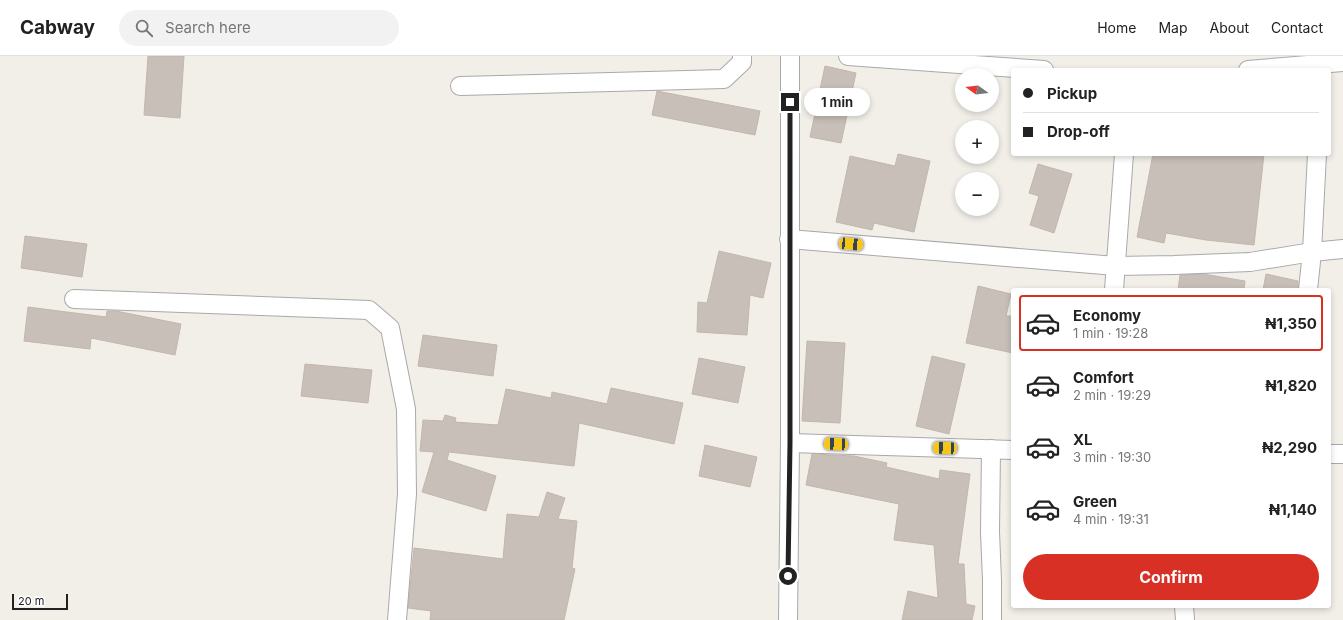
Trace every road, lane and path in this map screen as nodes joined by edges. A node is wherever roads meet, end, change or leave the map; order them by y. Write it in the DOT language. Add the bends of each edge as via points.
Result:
graph roads {
  1 [pos="742,56"];
  2 [pos="790,56"];
  3 [pos="848,56"];
  4 [pos="1343,62"];
  5 [pos="1322,63"];
  6 [pos="1016,68"];
  7 [pos="1269,68"];
  8 [pos="460,86"];
  9 [pos="1124,156"];
  10 [pos="1317,156"];
  11 [pos="789,238"];
  12 [pos="1343,249"];
  13 [pos="1312,252"];
  14 [pos="1116,266"];
  15 [pos="1114,288"];
  16 [pos="1308,288"];
  17 [pos="74,299"];
  18 [pos="790,443"];
  19 [pos="991,449"];
  20 [pos="1011,450"];
  21 [pos="1331,454"];
  22 [pos="1343,454"];
  23 [pos="1184,608"];
  24 [pos="397,620"];
  25 [pos="788,620"];
  26 [pos="992,620"];
  27 [pos="1185,620"];
  1 -- 8 [label="street" via="742,62 724,79"];
  2 -- 11 [label="street"];
  3 -- 6 [label="street"];
  4 -- 5 [label="street"];
  5 -- 7 [label="street"];
  9 -- 14 [label="street"];
  10 -- 13 [label="street"];
  11 -- 14 [label="street"];
  11 -- 18 [label="street"];
  12 -- 13 [label="street"];
  13 -- 14 [label="street" via="1250,262"];
  13 -- 16 [label="street"];
  14 -- 15 [label="street"];
  17 -- 24 [label="street" via="369,310 390,328 406,409 407,494"];
  18 -- 19 [label="street"];
  18 -- 25 [label="street"];
  19 -- 20 [label="street"];
  19 -- 26 [label="street"];
  21 -- 22 [label="street"];
  23 -- 27 [label="street"];
}
